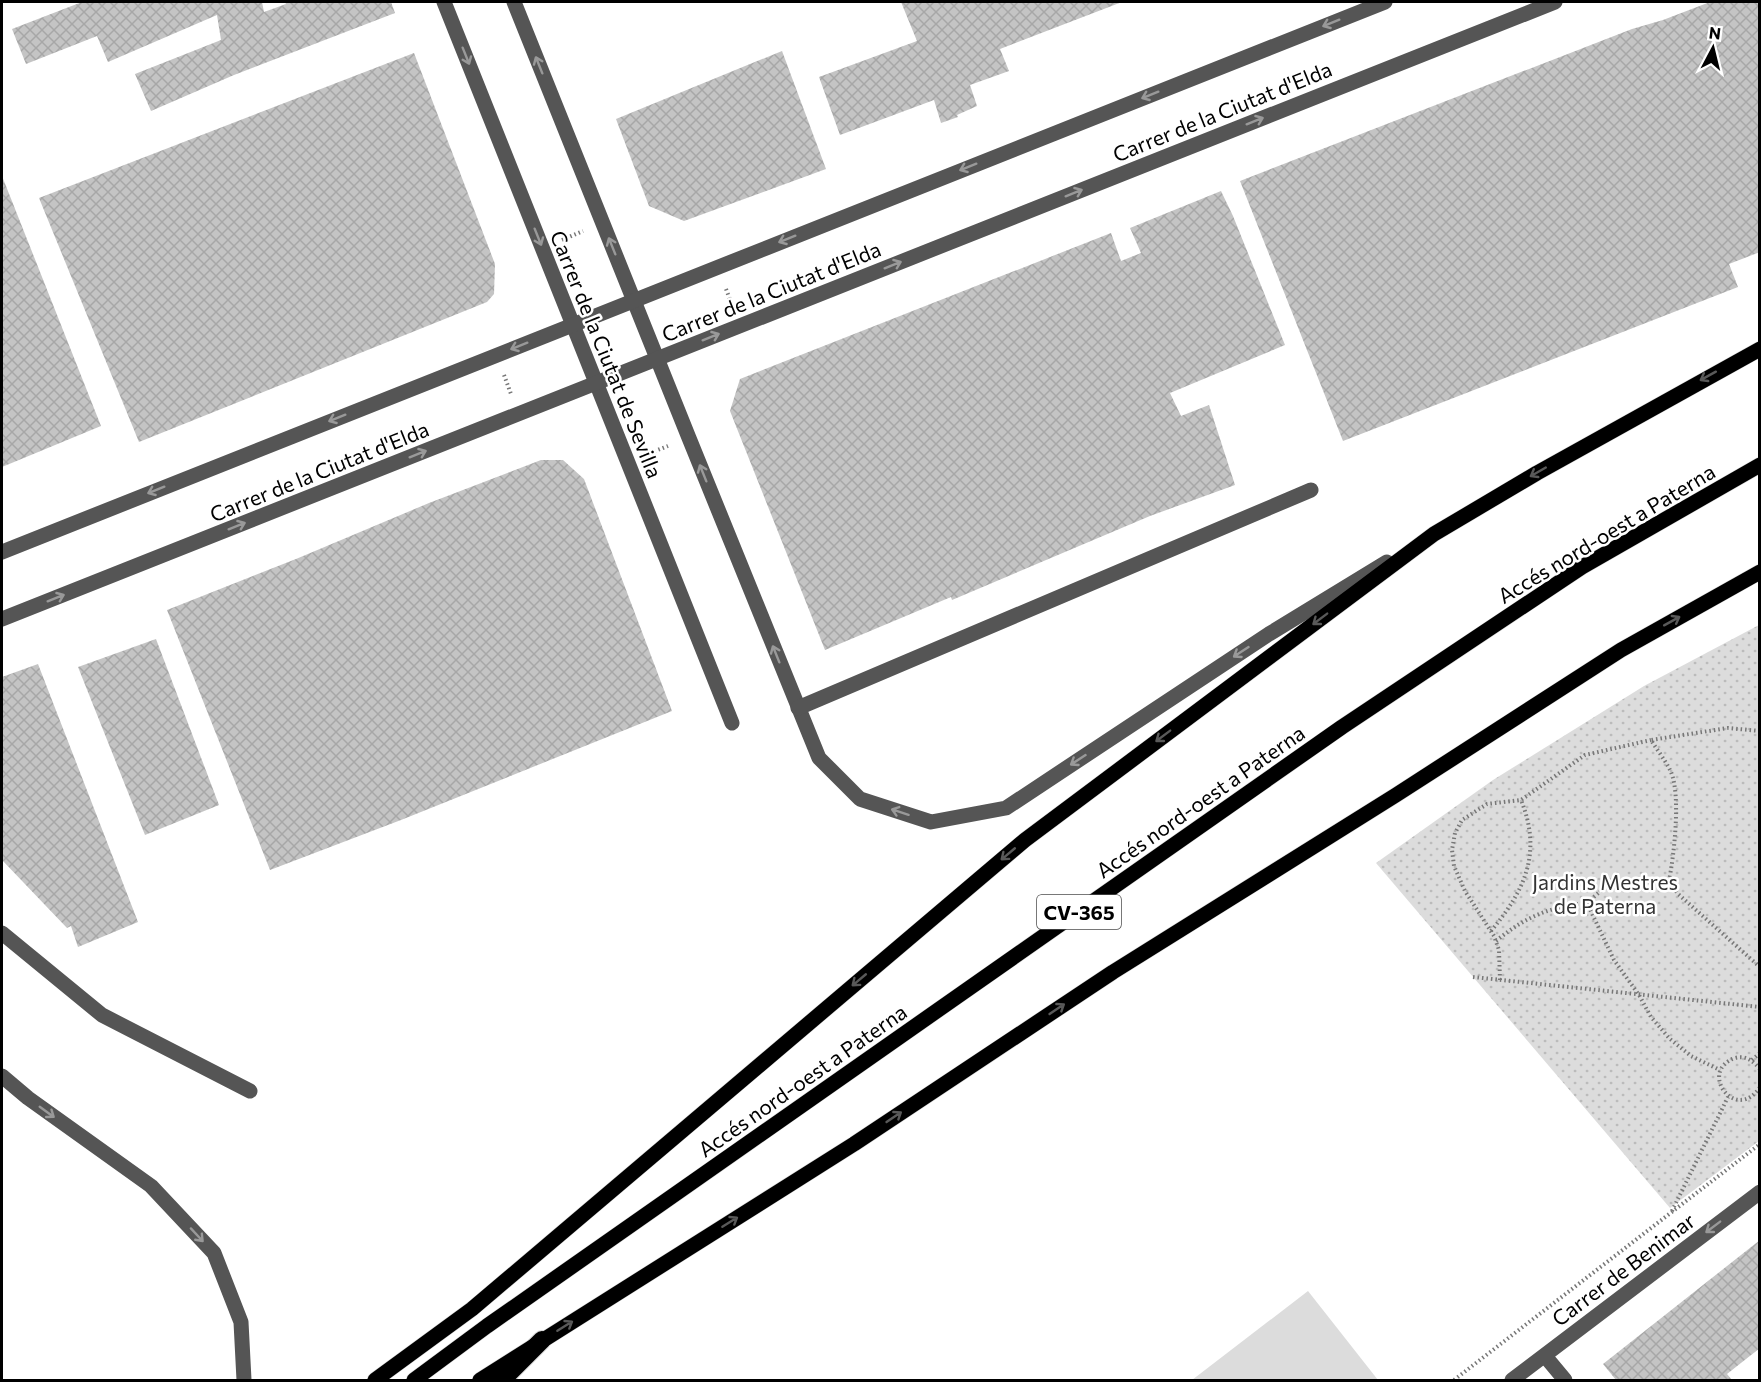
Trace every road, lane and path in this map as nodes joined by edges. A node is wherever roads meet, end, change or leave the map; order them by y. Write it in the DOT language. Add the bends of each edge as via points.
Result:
graph roads {
  1 [pos="444,2"];
  2 [pos="514,2"];
  3 [pos="1385,2"];
  4 [pos="1555,2"];
  5 [pos="603,223"];
  6 [pos="542,248"];
  7 [pos="722,280"];
  8 [pos="633,300"];
  9 [pos="735,312"];
  10 [pos="573,325"];
  11 [pos="1760,349"];
  12 [pos="498,354"];
  13 [pos="657,359"];
  14 [pos="596,383"];
  15 [pos="518,414"];
  16 [pos="1760,465"];
  17 [pos="1311,490"];
  18 [pos="1434,534"];
  19 [pos="2,552"];
  20 [pos="1760,572"];
  21 [pos="2,619"];
  22 [pos="798,708"];
  23 [pos="732,723"];
  24 [pos="1760,731"];
  25 [pos="1651,740"];
  26 [pos="1521,800"];
  27 [pos="1669,881"];
  28 [pos="1587,903"];
  29 [pos="1491,931"];
  30 [pos="2,933"];
  31 [pos="1496,941"];
  32 [pos="1760,967"];
  33 [pos="1473,977"];
  34 [pos="1500,980"];
  35 [pos="1639,995"];
  36 [pos="1760,1007"];
  37 [pos="1760,1053"];
  38 [pos="1752,1060"];
  39 [pos="1760,1069"];
  40 [pos="1720,1070"];
  41 [pos="2,1076"];
  42 [pos="1760,1087"];
  43 [pos="250,1091"];
  44 [pos="1728,1096"];
  45 [pos="1760,1144"];
  46 [pos="1760,1192"];
  47 [pos="1671,1212"];
  48 [pos="542,1340"];
  49 [pos="1545,1356"];
  50 [pos="244,1380"];
  51 [pos="375,1380"];
  52 [pos="414,1380"];
  53 [pos="480,1380"];
  54 [pos="502,1380"];
  55 [pos="1454,1380"];
  56 [pos="1512,1380"];
  57 [pos="1566,1380"];
  1 -- 6 [label="street, Carrer de la Ciutat de Sevilla, one-way"];
  5 -- 2 [label="street, one-way"];
  3 -- 8 [label="street, Carrer de la Ciutat d'Elda, one-way"];
  13 -- 4 [label="street, Carrer de la Ciutat d'Elda, one-way"];
  5 -- 6 [label="path"];
  8 -- 5 [label="street, one-way"];
  6 -- 10 [label="street, Carrer de la Ciutat de Sevilla"];
  7 -- 9 [label="path"];
  8 -- 10 [label="street, Carrer de la Ciutat d'Elda"];
  8 -- 13 [label="street"];
  10 -- 12 [label="street, Carrer de la Ciutat d'Elda, one-way"];
  10 -- 14 [label="street, Carrer de la Ciutat de Sevilla"];
  11 -- 18 [label="main road, one-way"];
  12 -- 15 [label="path"];
  12 -- 19 [label="street, Carrer de la Ciutat d'Elda, one-way"];
  13 -- 14 [label="street, Carrer de la Ciutat d'Elda"];
  22 -- 13 [label="street, one-way"];
  14 -- 15 [label="street, Carrer de la Ciutat d'Elda"];
  14 -- 23 [label="street, Carrer de la Ciutat de Sevilla"];
  21 -- 15 [label="street, Carrer de la Ciutat d'Elda, one-way"];
  16 -- 52 [label="main road, Accés nord-oest a Paterna / CV-365" via="1582,567 1342,727"];
  17 -- 22 [label="street"];
  18 -- 22 [label="street, one-way" via="1269,634 1006,807 931,822 860,798 819,758"];
  18 -- 51 [label="main road, one-way" via="1025,840 472,1309"];
  48 -- 20 [label="main road, one-way" via="1621,650"];
  24 -- 25 [label="path" via="1728,728"];
  25 -- 26 [label="path" via="1585,754"];
  25 -- 27 [label="path" via="1672,774 1674,789"];
  26 -- 29 [label="path" via="1531,834 1530,858 1510,907"];
  26 -- 29 [label="path" via="1487,804 1462,820 1455,833 1454,866"];
  27 -- 28 [label="path" via="1603,889"];
  27 -- 32 [label="path" via="1678,894"];
  28 -- 31 [label="path" via="1545,910"];
  28 -- 35 [label="path" via="1614,960"];
  29 -- 31 [label="path"];
  30 -- 43 [label="street" via="102,1015"];
  31 -- 34 [label="path"];
  33 -- 34 [label="path"];
  34 -- 35 [label="path"];
  35 -- 36 [label="path"];
  35 -- 40 [label="path" via="1670,1039 1691,1056"];
  37 -- 38 [label="path"];
  38 -- 39 [label="path"];
  38 -- 40 [label="path" via="1740,1057 1728,1061"];
  40 -- 44 [label="path" via="1719,1084"];
  41 -- 50 [label="street, one-way" via="151,1186 214,1253 241,1322"];
  42 -- 44 [label="path" via="1754,1096 1741,1100"];
  44 -- 47 [label="path"];
  45 -- 47 [label="path"];
  46 -- 49 [label="street, Carrer de Benimar, one-way"];
  47 -- 55 [label="path"];
  48 -- 53 [label="main road"];
  48 -- 54 [label="highway"];
  49 -- 56 [label="street, Carrer de Benimar"];
  49 -- 57 [label="street"];
}
